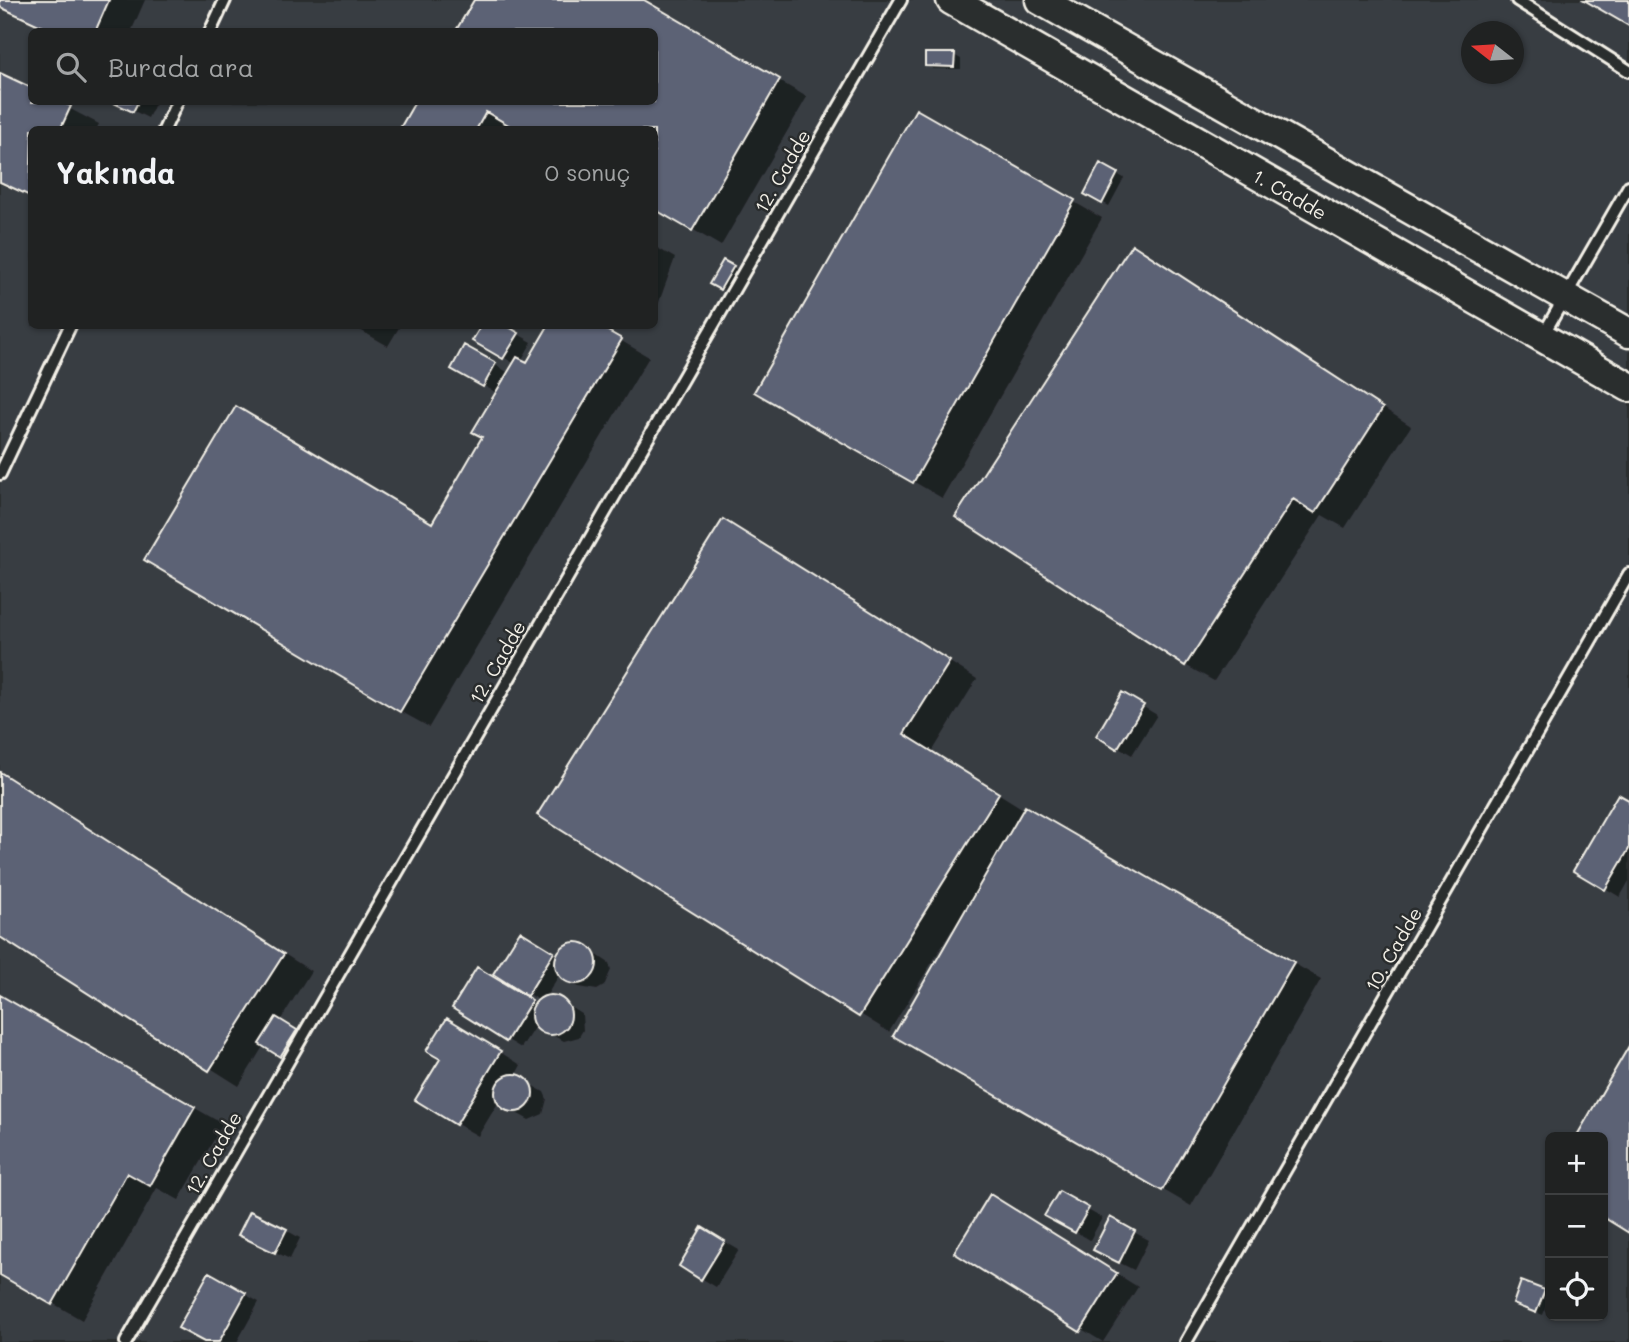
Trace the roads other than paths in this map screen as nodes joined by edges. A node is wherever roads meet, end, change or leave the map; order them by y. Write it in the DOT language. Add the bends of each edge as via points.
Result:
graph roads {
  1 [pos="225,0"];
  2 [pos="901,0"];
  3 [pos="951,0"];
  4 [pos="1040,0"];
  5 [pos="1517,0"];
  6 [pos="212,28"];
  7 [pos="1629,71"];
  8 [pos="176,105"];
  9 [pos="165,126"];
  10 [pos="1629,186"];
  11 [pos="1564,296"];
  12 [pos="69,329"];
  13 [pos="1629,333"];
  14 [pos="1542,338"];
  15 [pos="1629,387"];
  16 [pos="0,474"];
  17 [pos="1629,574"];
  18 [pos="1191,1340"];
  19 [pos="126,1342"];
  1 -- 6 [label="lane"];
  2 -- 19 [label="lane, 12. Cadde"];
  3 -- 14 [label="street, 1. Cadde"];
  4 -- 11 [label="street"];
  5 -- 7 [label="lane"];
  8 -- 9 [label="lane"];
  10 -- 11 [label="lane"];
  11 -- 13 [label="street"];
  11 -- 14 [label="lane"];
  12 -- 16 [label="lane"];
  14 -- 15 [label="street, 1. Cadde"];
  17 -- 18 [label="lane, 10. Cadde"];
}
